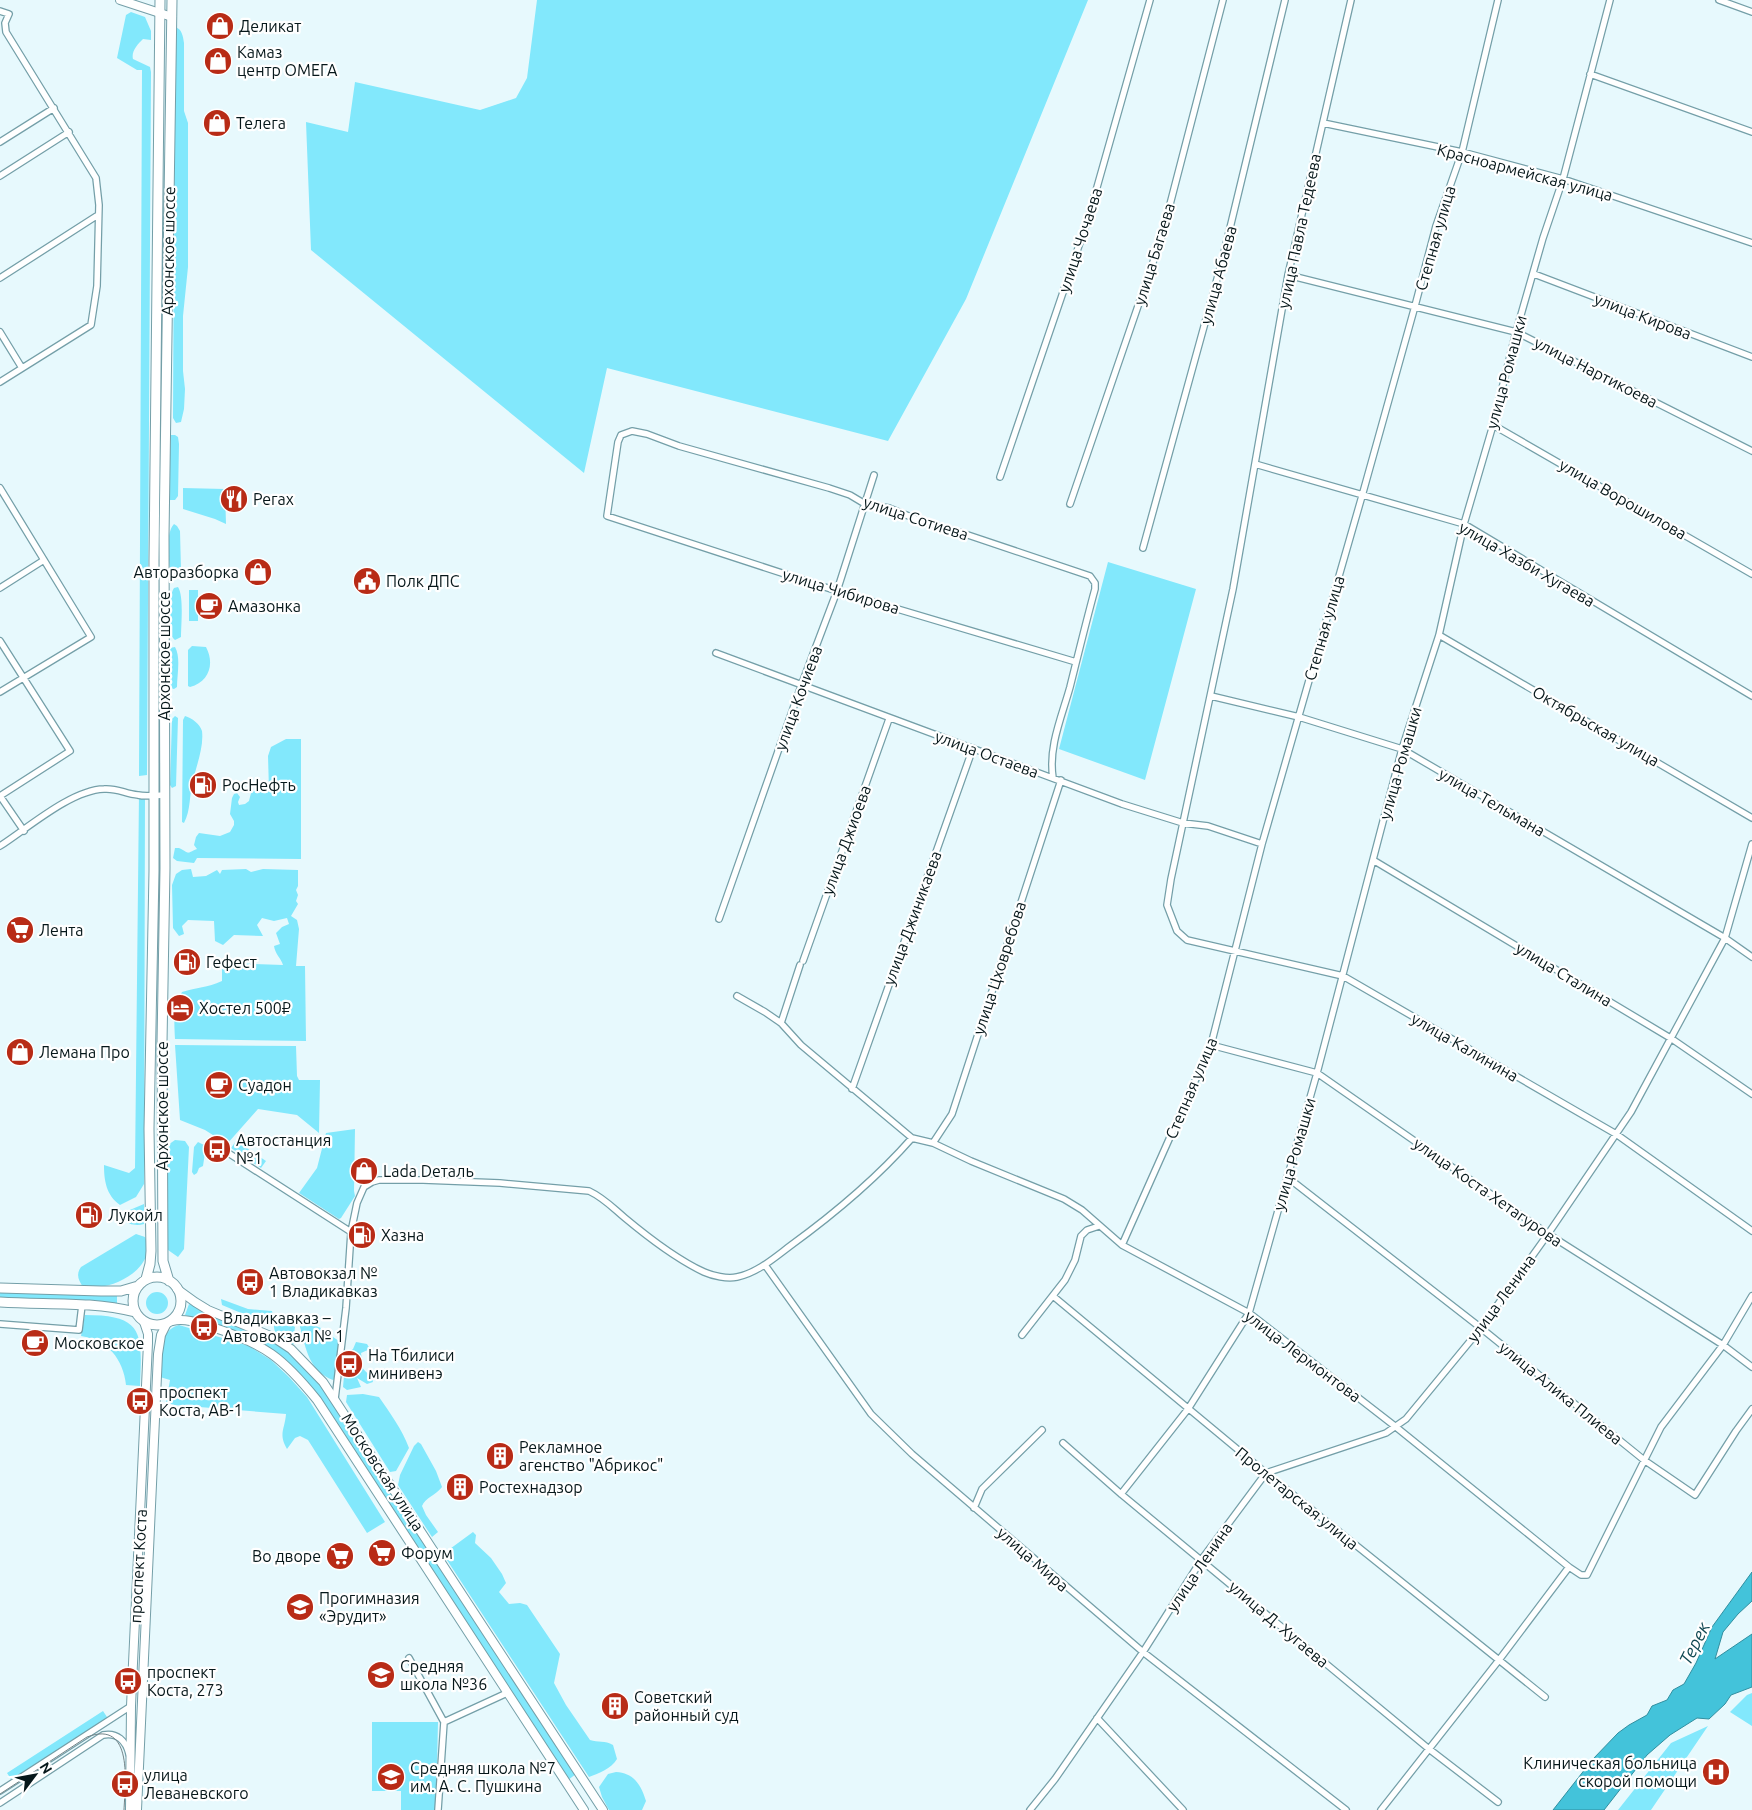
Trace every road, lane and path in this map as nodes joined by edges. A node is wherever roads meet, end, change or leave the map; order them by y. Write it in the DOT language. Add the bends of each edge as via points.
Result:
graph roads {
  1 [pos="120,0"];
  2 [pos="160,0"];
  3 [pos="172,0"];
  4 [pos="1150,0"];
  5 [pos="1223,0"];
  6 [pos="1285,0"];
  7 [pos="1351,0"];
  8 [pos="1498,0"];
  9 [pos="1610,0"];
  10 [pos="1719,0"];
  11 [pos="0,11"];
  12 [pos="1752,12"];
  13 [pos="160,14"];
  14 [pos="172,18"];
  15 [pos="6,32"];
  16 [pos="0,36"];
  17 [pos="1590,74"];
  18 [pos="54,108"];
  19 [pos="1323,123"];
  20 [pos="69,132"];
  21 [pos="1752,132"];
  22 [pos="0,142"];
  23 [pos="1462,152"];
  24 [pos="0,176"];
  25 [pos="1563,179"];
  26 [pos="98,215"];
  27 [pos="1752,243"];
  28 [pos="1534,274"];
  29 [pos="1288,275"];
  30 [pos="0,278"];
  31 [pos="1415,306"];
  32 [pos="0,332"];
  33 [pos="1516,332"];
  34 [pos="1752,357"];
  35 [pos="22,368"];
  36 [pos="0,382"];
  37 [pos="1493,425"];
  38 [pos="1752,451"];
  39 [pos="1255,464"];
  40 [pos="874,475"];
  41 [pos="1000,477"];
  42 [pos="0,488"];
  43 [pos="1362,496"];
  44 [pos="865,504"];
  45 [pos="1070,504"];
  46 [pos="607,516"];
  47 [pos="1464,524"];
  48 [pos="1143,548"];
  49 [pos="44,560"];
  50 [pos="1752,574"];
  51 [pos="0,588"];
  52 [pos="837,591"];
  53 [pos="1439,635"];
  54 [pos="0,641"];
  55 [pos="716,654"];
  56 [pos="1076,662"];
  57 [pos="24,678"];
  58 [pos="801,686"];
  59 [pos="0,692"];
  60 [pos="1211,696"];
  61 [pos="1752,696"];
  62 [pos="1299,717"];
  63 [pos="889,719"];
  64 [pos="973,748"];
  65 [pos="1402,749"];
  66 [pos="1054,778"];
  67 [pos="1061,780"];
  68 [pos="154,795"];
  69 [pos="165,795"];
  70 [pos="0,796"];
  71 [pos="1752,818"];
  72 [pos="1183,823"];
  73 [pos="24,831"];
  74 [pos="1262,844"];
  75 [pos="1752,844"];
  76 [pos="0,846"];
  77 [pos="1373,860"];
  78 [pos="1167,906"];
  79 [pos="719,919"];
  80 [pos="1725,938"];
  81 [pos="1235,951"];
  82 [pos="1752,958"];
  83 [pos="1343,976"];
  84 [pos="737,996"];
  85 [pos="781,1023"];
  86 [pos="1672,1039"];
  87 [pos="1211,1045"];
  88 [pos="1317,1074"];
  89 [pos="852,1089"];
  90 [pos="1752,1094"];
  91 [pos="1616,1134"];
  92 [pos="912,1138"];
  93 [pos="933,1143"];
  94 [pos="222,1150"];
  95 [pos="1287,1177"];
  96 [pos="1099,1226"];
  97 [pos="1752,1231"];
  98 [pos="352,1232"];
  99 [pos="1548,1234"];
  100 [pos="1122,1245"];
  101 [pos="765,1265"];
  102 [pos="146,1279"];
  103 [pos="170,1281"];
  104 [pos="138,1286"];
  105 [pos="0,1288"];
  106 [pos="177,1289"];
  107 [pos="1053,1296"];
  108 [pos="1752,1296"];
  109 [pos="0,1302"];
  110 [pos="82,1304"];
  111 [pos="135,1312"];
  112 [pos="1249,1313"];
  113 [pos="144,1322"];
  114 [pos="169,1322"];
  115 [pos="0,1324"];
  116 [pos="1481,1328"];
  117 [pos="1022,1335"];
  118 [pos="1723,1345"];
  119 [pos="1752,1367"];
  120 [pos="335,1399"];
  121 [pos="1188,1409"];
  122 [pos="1752,1410"];
  123 [pos="1396,1427"];
  124 [pos="1042,1430"];
  125 [pos="1063,1443"];
  126 [pos="1644,1460"];
  127 [pos="1266,1473"];
  128 [pos="1122,1494"];
  129 [pos="974,1508"];
  130 [pos="1202,1559"];
  131 [pos="1569,1567"];
  132 [pos="1143,1652"];
  133 [pos="410,1658"];
  134 [pos="1499,1660"];
  135 [pos="507,1693"];
  136 [pos="1545,1697"];
  137 [pos="131,1706"];
  138 [pos="1098,1716"];
  139 [pos="444,1722"];
  140 [pos="1429,1749"];
  141 [pos="131,1764"];
  142 [pos="0,1791"];
  143 [pos="1498,1802"];
  144 [pos="0,1803"];
  145 [pos="130,1810"];
  146 [pos="138,1810"];
  147 [pos="438,1810"];
  148 [pos="584,1810"];
  149 [pos="603,1810"];
  150 [pos="1030,1810"];
  151 [pos="1183,1810"];
  152 [pos="1346,1810"];
  153 [pos="1381,1810"];
  1 -- 13 [label="main road"];
  2 -- 13 [label="highway, Архонское шоссе"];
  3 -- 14 [label="highway, Архонское шоссе"];
  4 -- 41 [label="street, улица Чочаева" via="1088,219"];
  5 -- 45 [label="street, улица Багаева" via="1161,239"];
  6 -- 48 [label="street, улица Абаева" via="1222,262"];
  7 -- 19 [label="street, улица Павла Тедеева"];
  8 -- 23 [label="street, Степная улица"];
  9 -- 17 [label="street, улица Ромашки"];
  10 -- 12 [label="street"];
  11 -- 15 [label="street" via="9,14"];
  13 -- 14 [label="main road"];
  13 -- 68 [label="highway, Архонское шоссе"];
  14 -- 69 [label="highway, Архонское шоссе" via="164,536"];
  15 -- 16 [label="street"];
  15 -- 18 [label="street"];
  17 -- 21 [label="street"];
  17 -- 25 [label="street, улица Ромашки"];
  18 -- 20 [label="street"];
  18 -- 22 [label="street"];
  19 -- 23 [label="street, Красноармейская улица"];
  19 -- 29 [label="street, улица Павла Тедеева"];
  20 -- 24 [label="street"];
  20 -- 26 [label="street" via="96,178"];
  23 -- 25 [label="street, Красноармейская улица"];
  23 -- 31 [label="street, Степная улица" via="1436,226"];
  25 -- 27 [label="street, Красноармейская улица"];
  25 -- 28 [label="street, улица Ромашки"];
  26 -- 30 [label="street"];
  26 -- 35 [label="street" via="98,286 91,325"];
  28 -- 33 [label="street, улица Ромашки"];
  28 -- 34 [label="street, улица Кирова"];
  29 -- 31 [label="street, улица Нартикоева"];
  29 -- 39 [label="street, улица Павла Тедеева"];
  31 -- 33 [label="street, улица Нартикоева"];
  31 -- 43 [label="street, Степная улица"];
  32 -- 35 [label="street"];
  33 -- 37 [label="street, улица Ромашки"];
  33 -- 38 [label="street, улица Нартикоева"];
  35 -- 36 [label="street"];
  37 -- 47 [label="street, улица Ромашки"];
  37 -- 50 [label="street, улица Ворошилова"];
  39 -- 43 [label="street, улица Хазби Хугаева"];
  39 -- 60 [label="street, улица Павла Тедеева"];
  40 -- 44 [label="street, улица Кочиева"];
  42 -- 49 [label="street"];
  43 -- 47 [label="street, улица Хазби Хугаева"];
  43 -- 62 [label="street, Степная улица"];
  44 -- 46 [label="street, улица Сотиева" via="830,488 632,432 621,435 618,442"];
  44 -- 52 [label="street, улица Кочиева"];
  44 -- 56 [label="street, улица Сотиева" via="889,508 1090,576 1095,590"];
  46 -- 52 [label="street, улица Чибирова"];
  47 -- 53 [label="street, улица Ромашки"];
  47 -- 61 [label="street, улица Хазби Хугаева"];
  49 -- 51 [label="street"];
  49 -- 57 [label="street" via="91,637"];
  52 -- 56 [label="street, улица Чибирова"];
  52 -- 58 [label="street, улица Кочиева"];
  53 -- 65 [label="street, улица Ромашки"];
  53 -- 71 [label="street, Октябрьская улица"];
  54 -- 57 [label="street"];
  55 -- 58 [label="street, улица Остаева"];
  56 -- 66 [label="street, улица Сотиева" via="1054,745 1051,766"];
  57 -- 59 [label="street"];
  57 -- 70 [label="street" via="70,752"];
  58 -- 63 [label="street, улица Остаева"];
  58 -- 79 [label="street, улица Кочиева"];
  60 -- 62 [label="street, улица Тельмана"];
  60 -- 72 [label="street, улица Павла Тедеева"];
  62 -- 65 [label="street, улица Тельмана"];
  62 -- 74 [label="street, Степная улица"];
  63 -- 64 [label="street, улица Остаева"];
  63 -- 85 [label="street, улица Джиоева"];
  64 -- 66 [label="street, улица Остаева"];
  64 -- 89 [label="street, улица Джиникаева"];
  65 -- 77 [label="street, улица Ромашки"];
  65 -- 80 [label="street, улица Тельмана"];
  66 -- 67 [label="street, улица Остаева"];
  67 -- 72 [label="street, улица Остаева"];
  67 -- 93 [label="street, улица Цховребова" via="952,1114"];
  68 -- 69 [label="street"];
  68 -- 73 [label="street" via="137,796 120,789 87,791 73,796"];
  68 -- 102 [label="highway, Архонское шоссе" via="149,1129 151,1252"];
  69 -- 103 [label="highway, Архонское шоссе" via="163,1261"];
  70 -- 73 [label="street"];
  72 -- 74 [label="street, улица Остаева" via="1208,826"];
  72 -- 78 [label="street, улица Павла Тедеева"];
  73 -- 76 [label="street"];
  74 -- 81 [label="street, Степная улица"];
  75 -- 80 [label="street, улица Ленина"];
  77 -- 83 [label="street, улица Ромашки"];
  77 -- 86 [label="street, улица Сталина"];
  78 -- 81 [label="street, улица Калинина" via="1177,931 1187,940"];
  80 -- 82 [label="street, улица Тельмана"];
  80 -- 86 [label="street, улица Ленина"];
  81 -- 83 [label="street, улица Калинина"];
  81 -- 87 [label="street, Степная улица"];
  83 -- 88 [label="street, улица Ромашки"];
  83 -- 91 [label="street, улица Калинина"];
  84 -- 85 [label="street"];
  85 -- 89 [label="street"];
  86 -- 90 [label="street, улица Сталина"];
  86 -- 91 [label="street, улица Ленина"];
  87 -- 88 [label="street, улица Коста Хетагурова"];
  87 -- 100 [label="street, Степная улица"];
  88 -- 95 [label="street, улица Ромашки"];
  88 -- 99 [label="street, улица Коста Хетагурова"];
  89 -- 92 [label="street"];
  91 -- 97 [label="street, улица Калинина"];
  91 -- 99 [label="street, улица Ленина"];
  92 -- 93 [label="street"];
  92 -- 101 [label="street" via="832,1216"];
  93 -- 96 [label="street, улица Лермонтова" via="1064,1199"];
  94 -- 98 [label="street"];
  95 -- 112 [label="street, улица Ромашки"];
  95 -- 116 [label="street, улица Алика Плиева"];
  96 -- 100 [label="street, улица Лермонтова"];
  96 -- 107 [label="street" via="1081,1236 1075,1260"];
  98 -- 101 [label="street" via="357,1202 364,1187 372,1182 500,1183 589,1191 692,1266 711,1275 729,1278 748,1274"];
  98 -- 120 [label="street"];
  99 -- 116 [label="street, улица Ленина"];
  99 -- 118 [label="street, улица Коста Хетагурова"];
  100 -- 112 [label="street, улица Лермонтова"];
  101 -- 129 [label="street, улица Мира" via="871,1414"];
  102 -- 103 [label="highway" via="158,1277"];
  102 -- 104 [label="highway"];
  103 -- 106 [label="highway"];
  104 -- 105 [label="highway" via="121,1291"];
  104 -- 111 [label="highway" via="132,1300"];
  106 -- 114 [label="highway" via="181,1304"];
  106 -- 120 [label="main road, Московская улица" via="208,1310 261,1331 291,1349"];
  107 -- 117 [label="street"];
  107 -- 121 [label="street, Пролетарская улица"];
  108 -- 118 [label="street"];
  109 -- 110 [label="highway"];
  110 -- 111 [label="highway"];
  110 -- 115 [label="street" via="79,1330"];
  111 -- 113 [label="highway"];
  112 -- 121 [label="street, улица Ромашки"];
  112 -- 123 [label="street, улица Лермонтова"];
  113 -- 114 [label="highway" via="155,1326"];
  113 -- 137 [label="main road, проспект Коста" via="148,1343"];
  114 -- 135 [label="main road, Московская улица" via="180,1319 197,1322 240,1336 272,1353 295,1374 317,1400"];
  114 -- 146 [label="main road, проспект Коста" via="161,1336 158,1354"];
  116 -- 123 [label="street, улица Ленина"];
  116 -- 126 [label="street, улица Алика Плиева"];
  118 -- 119 [label="street, улица Коста Хетагурова"];
  118 -- 126 [label="street" via="1661,1427"];
  120 -- 149 [label="main road, Московская улица"];
  121 -- 127 [label="street, Пролетарская улица"];
  121 -- 128 [label="street, улица Ромашки"];
  122 -- 126 [label="street, улица Алика Плиева" via="1695,1495"];
  123 -- 127 [label="street, улица Ленина"];
  123 -- 131 [label="street, улица Лермонтова"];
  124 -- 129 [label="street" via="982,1489"];
  125 -- 128 [label="street, улица Д. Хугаева"];
  126 -- 131 [label="street" via="1587,1575"];
  127 -- 130 [label="street, улица Ленина"];
  127 -- 134 [label="street, Пролетарская улица"];
  128 -- 130 [label="street, улица Д. Хугаева"];
  129 -- 132 [label="street, улица Мира"];
  130 -- 132 [label="street, улица Ленина"];
  130 -- 140 [label="street, улица Д. Хугаева"];
  131 -- 134 [label="street"];
  132 -- 138 [label="street, улица Ленина"];
  132 -- 152 [label="street, улица Мира"];
  133 -- 139 [label="street"];
  134 -- 136 [label="street, Пролетарская улица"];
  134 -- 140 [label="street"];
  135 -- 139 [label="street"];
  135 -- 148 [label="main road, Московская улица"];
  137 -- 141 [label="main road, проспект Коста"];
  137 -- 142 [label="street"];
  138 -- 150 [label="street, улица Ленина"];
  138 -- 151 [label="street"];
  139 -- 147 [label="street"];
  140 -- 143 [label="street, улица Д. Хугаева"];
  140 -- 153 [label="street"];
  141 -- 144 [label="street" via="126,1744 117,1736 104,1735"];
  141 -- 145 [label="main road, проспект Коста"];
}
